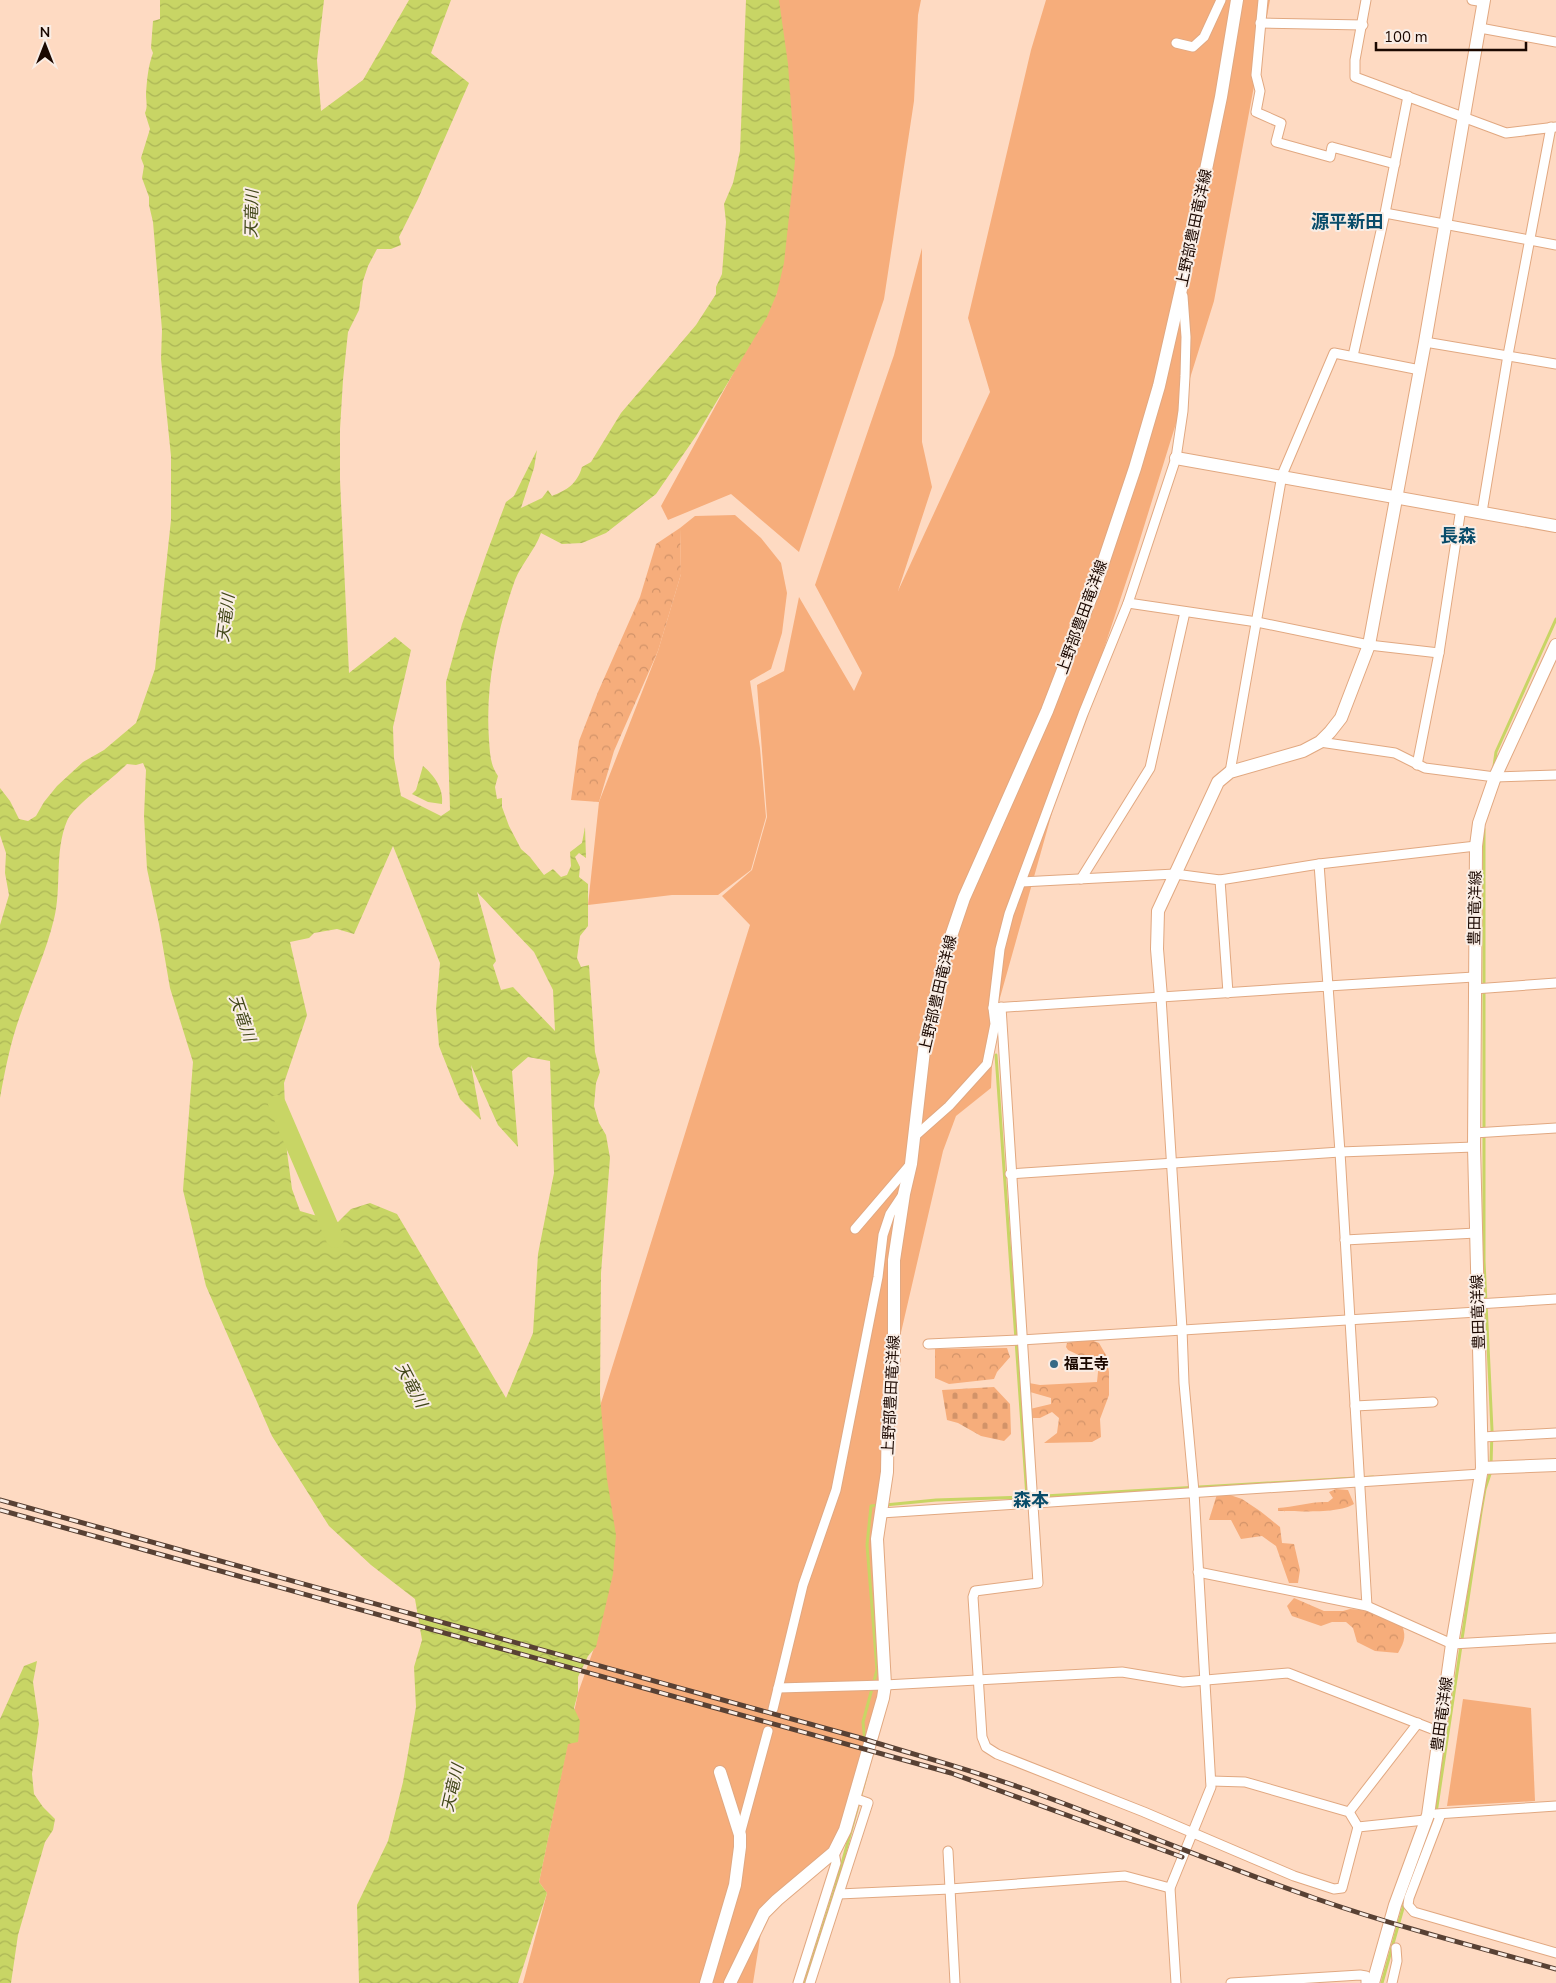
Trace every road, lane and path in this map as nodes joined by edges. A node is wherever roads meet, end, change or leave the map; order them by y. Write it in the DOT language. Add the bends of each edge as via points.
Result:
graph roads {
  1 [pos="1221,0"];
  2 [pos="1237,0"];
  3 [pos="1263,0"];
  4 [pos="1366,0"];
  5 [pos="1480,1"];
  6 [pos="1260,23"];
  7 [pos="1363,25"];
  8 [pos="1480,28"];
  9 [pos="1556,42"];
  10 [pos="1176,43"];
  11 [pos="1408,96"];
  12 [pos="1464,116"];
  13 [pos="1554,127"];
  14 [pos="1395,164"];
  15 [pos="1385,213"];
  16 [pos="1445,224"];
  17 [pos="1531,240"];
  18 [pos="1556,245"];
  19 [pos="1182,286"];
  20 [pos="1425,342"];
  21 [pos="1353,356"];
  22 [pos="1508,356"];
  23 [pos="1556,364"];
  24 [pos="1420,370"];
  25 [pos="1176,458"];
  26 [pos="1282,475"];
  27 [pos="1395,496"];
  28 [pos="1460,508"];
  29 [pos="1482,512"];
  30 [pos="1556,526"];
  31 [pos="1128,603"];
  32 [pos="1185,612"];
  33 [pos="1257,622"];
  34 [pos="1369,645"];
  35 [pos="1556,645"];
  36 [pos="1439,653"];
  37 [pos="1320,742"];
  38 [pos="1418,766"];
  39 [pos="1230,772"];
  40 [pos="1556,775"];
  41 [pos="1495,777"];
  42 [pos="1476,846"];
  43 [pos="1319,864"];
  44 [pos="1175,874"];
  45 [pos="1081,879"];
  46 [pos="1220,880"];
  47 [pos="1021,882"];
  48 [pos="1474,983"];
  49 [pos="1556,983"];
  50 [pos="1328,986"];
  51 [pos="1228,993"];
  52 [pos="1161,997"];
  53 [pos="997,1007"];
  54 [pos="1556,1128"];
  55 [pos="1474,1133"];
  56 [pos="914,1137"];
  57 [pos="1474,1147"];
  58 [pos="1340,1152"];
  59 [pos="1172,1162"];
  60 [pos="910,1164"];
  61 [pos="1010,1174"];
  62 [pos="904,1194"];
  63 [pos="855,1229"];
  64 [pos="1476,1233"];
  65 [pos="1345,1240"];
  66 [pos="1556,1299"];
  67 [pos="1477,1308"];
  68 [pos="1350,1320"];
  69 [pos="1182,1329"];
  70 [pos="1021,1340"];
  71 [pos="928,1344"];
  72 [pos="1434,1402"];
  73 [pos="1355,1406"];
  74 [pos="1556,1433"];
  75 [pos="1482,1437"];
  76 [pos="1556,1465"];
  77 [pos="1481,1471"];
  78 [pos="1359,1482"];
  79 [pos="1194,1492"];
  80 [pos="1032,1502"];
  81 [pos="881,1513"];
  82 [pos="1198,1572"];
  83 [pos="1367,1606"];
  84 [pos="1556,1638"];
  85 [pos="1452,1644"];
  86 [pos="978,1680"];
  87 [pos="1204,1680"];
  88 [pos="885,1685"];
  89 [pos="778,1688"];
  90 [pos="773,1709"];
  91 [pos="1418,1723"];
  92 [pos="768,1731"];
  93 [pos="1440,1732"];
  94 [pos="720,1772"];
  95 [pos="1210,1781"];
  96 [pos="854,1798"];
  97 [pos="1556,1806"];
  98 [pos="1349,1812"];
  99 [pos="1431,1816"];
  100 [pos="1358,1827"];
  101 [pos="1192,1834"];
  102 [pos="740,1835"];
  103 [pos="948,1851"];
  104 [pos="834,1852"];
  105 [pos="1170,1888"];
  106 [pos="950,1889"];
  107 [pos="839,1894"];
  108 [pos="1396,1948"];
  109 [pos="1556,1953"];
  110 [pos="706,1983"];
  111 [pos="730,1983"];
  112 [pos="798,1983"];
  113 [pos="810,1983"];
  114 [pos="955,1983"];
  115 [pos="1176,1983"];
  116 [pos="1231,1983"];
  117 [pos="1366,1983"];
  118 [pos="1373,1983"];
  119 [pos="1392,1983"];
  1 -- 10 [label="street" via="1204,37 1193,47"];
  2 -- 19 [label="main road, 上野部豊田竜洋線" via="1222,96"];
  3 -- 6 [label="street"];
  4 -- 7 [label="street"];
  5 -- 8 [label="main road"];
  6 -- 7 [label="street"];
  6 -- 14 [label="street" via="1256,75 1260,91 1256,112 1281,123 1276,142 1330,156 1332,147"];
  7 -- 11 [label="street" via="1355,60 1355,77"];
  8 -- 9 [label="street"];
  8 -- 12 [label="main road"];
  11 -- 12 [label="street"];
  11 -- 14 [label="street"];
  12 -- 13 [label="street" via="1506,133"];
  12 -- 16 [label="main road"];
  13 -- 17 [label="street"];
  14 -- 15 [label="street"];
  15 -- 16 [label="street"];
  15 -- 21 [label="street"];
  16 -- 17 [label="street"];
  16 -- 20 [label="main road"];
  17 -- 18 [label="street"];
  17 -- 22 [label="street"];
  19 -- 25 [label="street" via="1185,376"];
  19 -- 56 [label="main road, 上野部豊田竜洋線" via="1135,468 1094,587 1047,711 964,898 947,948 925,1042"];
  20 -- 22 [label="street"];
  20 -- 24 [label="main road"];
  21 -- 24 [label="street"];
  21 -- 26 [label="street" via="1334,353"];
  22 -- 23 [label="street"];
  22 -- 29 [label="street"];
  24 -- 27 [label="main road"];
  25 -- 26 [label="main road"];
  25 -- 31 [label="street"];
  26 -- 27 [label="main road"];
  26 -- 33 [label="street"];
  27 -- 28 [label="main road"];
  27 -- 34 [label="main road"];
  28 -- 29 [label="main road"];
  28 -- 36 [label="street"];
  29 -- 30 [label="main road"];
  31 -- 32 [label="street"];
  31 -- 47 [label="street"];
  32 -- 33 [label="street"];
  32 -- 45 [label="street" via="1150,768"];
  33 -- 34 [label="street"];
  33 -- 39 [label="street"];
  34 -- 36 [label="street"];
  34 -- 37 [label="main road" via="1341,718"];
  35 -- 41 [label="main road, 豊田竜洋線"];
  36 -- 38 [label="street"];
  37 -- 38 [label="street" via="1395,753"];
  37 -- 39 [label="main road" via="1303,752"];
  38 -- 41 [label="street"];
  39 -- 44 [label="main road" via="1218,782"];
  40 -- 41 [label="street"];
  41 -- 42 [label="main road, 豊田竜洋線" via="1479,823"];
  42 -- 43 [label="street"];
  42 -- 48 [label="main road, 豊田竜洋線"];
  43 -- 46 [label="street"];
  43 -- 50 [label="street"];
  44 -- 45 [label="street"];
  44 -- 46 [label="street"];
  44 -- 52 [label="main road" via="1158,911"];
  45 -- 47 [label="street"];
  46 -- 51 [label="street"];
  47 -- 53 [label="street" via="1000,949"];
  48 -- 49 [label="street"];
  48 -- 50 [label="street"];
  48 -- 55 [label="main road, 豊田竜洋線"];
  50 -- 51 [label="street"];
  50 -- 58 [label="street"];
  51 -- 52 [label="street"];
  52 -- 53 [label="street"];
  52 -- 59 [label="street"];
  53 -- 56 [label="street" via="987,1064 949,1106"];
  53 -- 61 [label="street"];
  54 -- 55 [label="street"];
  55 -- 57 [label="main road, 豊田竜洋線"];
  56 -- 60 [label="main road, 上野部豊田竜洋線"];
  57 -- 58 [label="street"];
  57 -- 64 [label="main road, 豊田竜洋線"];
  58 -- 59 [label="street"];
  58 -- 65 [label="street"];
  59 -- 61 [label="street"];
  59 -- 69 [label="street"];
  60 -- 62 [label="main road, 上野部豊田竜洋線"];
  60 -- 63 [label="street"];
  61 -- 70 [label="street"];
  62 -- 81 [label="main road, 上野部豊田竜洋線" via="894,1260 894,1358 888,1409 887,1472"];
  62 -- 89 [label="street" via="890,1214 883,1235 878,1277 836,1490 803,1585"];
  64 -- 65 [label="street"];
  64 -- 67 [label="main road, 豊田竜洋線"];
  65 -- 68 [label="street"];
  66 -- 67 [label="street"];
  67 -- 68 [label="street"];
  67 -- 75 [label="main road, 豊田竜洋線"];
  68 -- 69 [label="street"];
  68 -- 73 [label="street"];
  69 -- 70 [label="street"];
  69 -- 79 [label="street"];
  70 -- 71 [label="street"];
  70 -- 80 [label="street"];
  72 -- 73 [label="street"];
  73 -- 78 [label="street"];
  74 -- 75 [label="street"];
  75 -- 77 [label="main road, 豊田竜洋線"];
  76 -- 77 [label="main road"];
  77 -- 78 [label="street"];
  77 -- 85 [label="main road, 豊田竜洋線"];
  78 -- 79 [label="street"];
  78 -- 83 [label="street"];
  79 -- 80 [label="street"];
  79 -- 82 [label="street"];
  80 -- 81 [label="street"];
  80 -- 86 [label="street" via="1038,1583 975,1591"];
  81 -- 88 [label="main road, 上野部豊田竜洋線" via="877,1539"];
  82 -- 83 [label="street"];
  82 -- 87 [label="street"];
  83 -- 85 [label="street"];
  84 -- 85 [label="street"];
  85 -- 93 [label="main road, 豊田竜洋線"];
  86 -- 87 [label="street" via="1122,1672 1183,1682"];
  86 -- 88 [label="street"];
  86 -- 101 [label="street" via="982,1737 986,1747"];
  87 -- 91 [label="street" via="1288,1673"];
  87 -- 95 [label="street"];
  88 -- 89 [label="street"];
  88 -- 96 [label="main road, 上野部豊田竜洋線"];
  89 -- 90 [label="street"];
  91 -- 93 [label="street"];
  91 -- 98 [label="street"];
  92 -- 102 [label="street"];
  93 -- 99 [label="main road, 豊田竜洋線"];
  94 -- 102 [label="main road"];
  95 -- 98 [label="street" via="1245,1782"];
  95 -- 101 [label="street" via="1211,1787"];
  96 -- 104 [label="main road, 上野部豊田竜洋線" via="845,1830"];
  96 -- 107 [label="street" via="868,1803"];
  97 -- 99 [label="street"];
  98 -- 100 [label="street"];
  99 -- 100 [label="street"];
  99 -- 109 [label="street" via="1408,1898 1408,1905 1414,1912"];
  99 -- 118 [label="main road, 豊田竜洋線" via="1395,1904"];
  100 -- 101 [label="street" via="1342,1888 1334,1890"];
  101 -- 105 [label="street"];
  102 -- 110 [label="main road" via="735,1885"];
  103 -- 106 [label="street"];
  104 -- 111 [label="main road, 上野部豊田竜洋線" via="764,1913"];
  104 -- 112 [label="street" via="836,1863"];
  105 -- 106 [label="street" via="1125,1876"];
  105 -- 115 [label="street"];
  106 -- 107 [label="street"];
  106 -- 114 [label="street"];
  107 -- 113 [label="street"];
  108 -- 119 [label="street"];
  116 -- 117 [label="street" via="1360,1974 1366,1976"];
}
